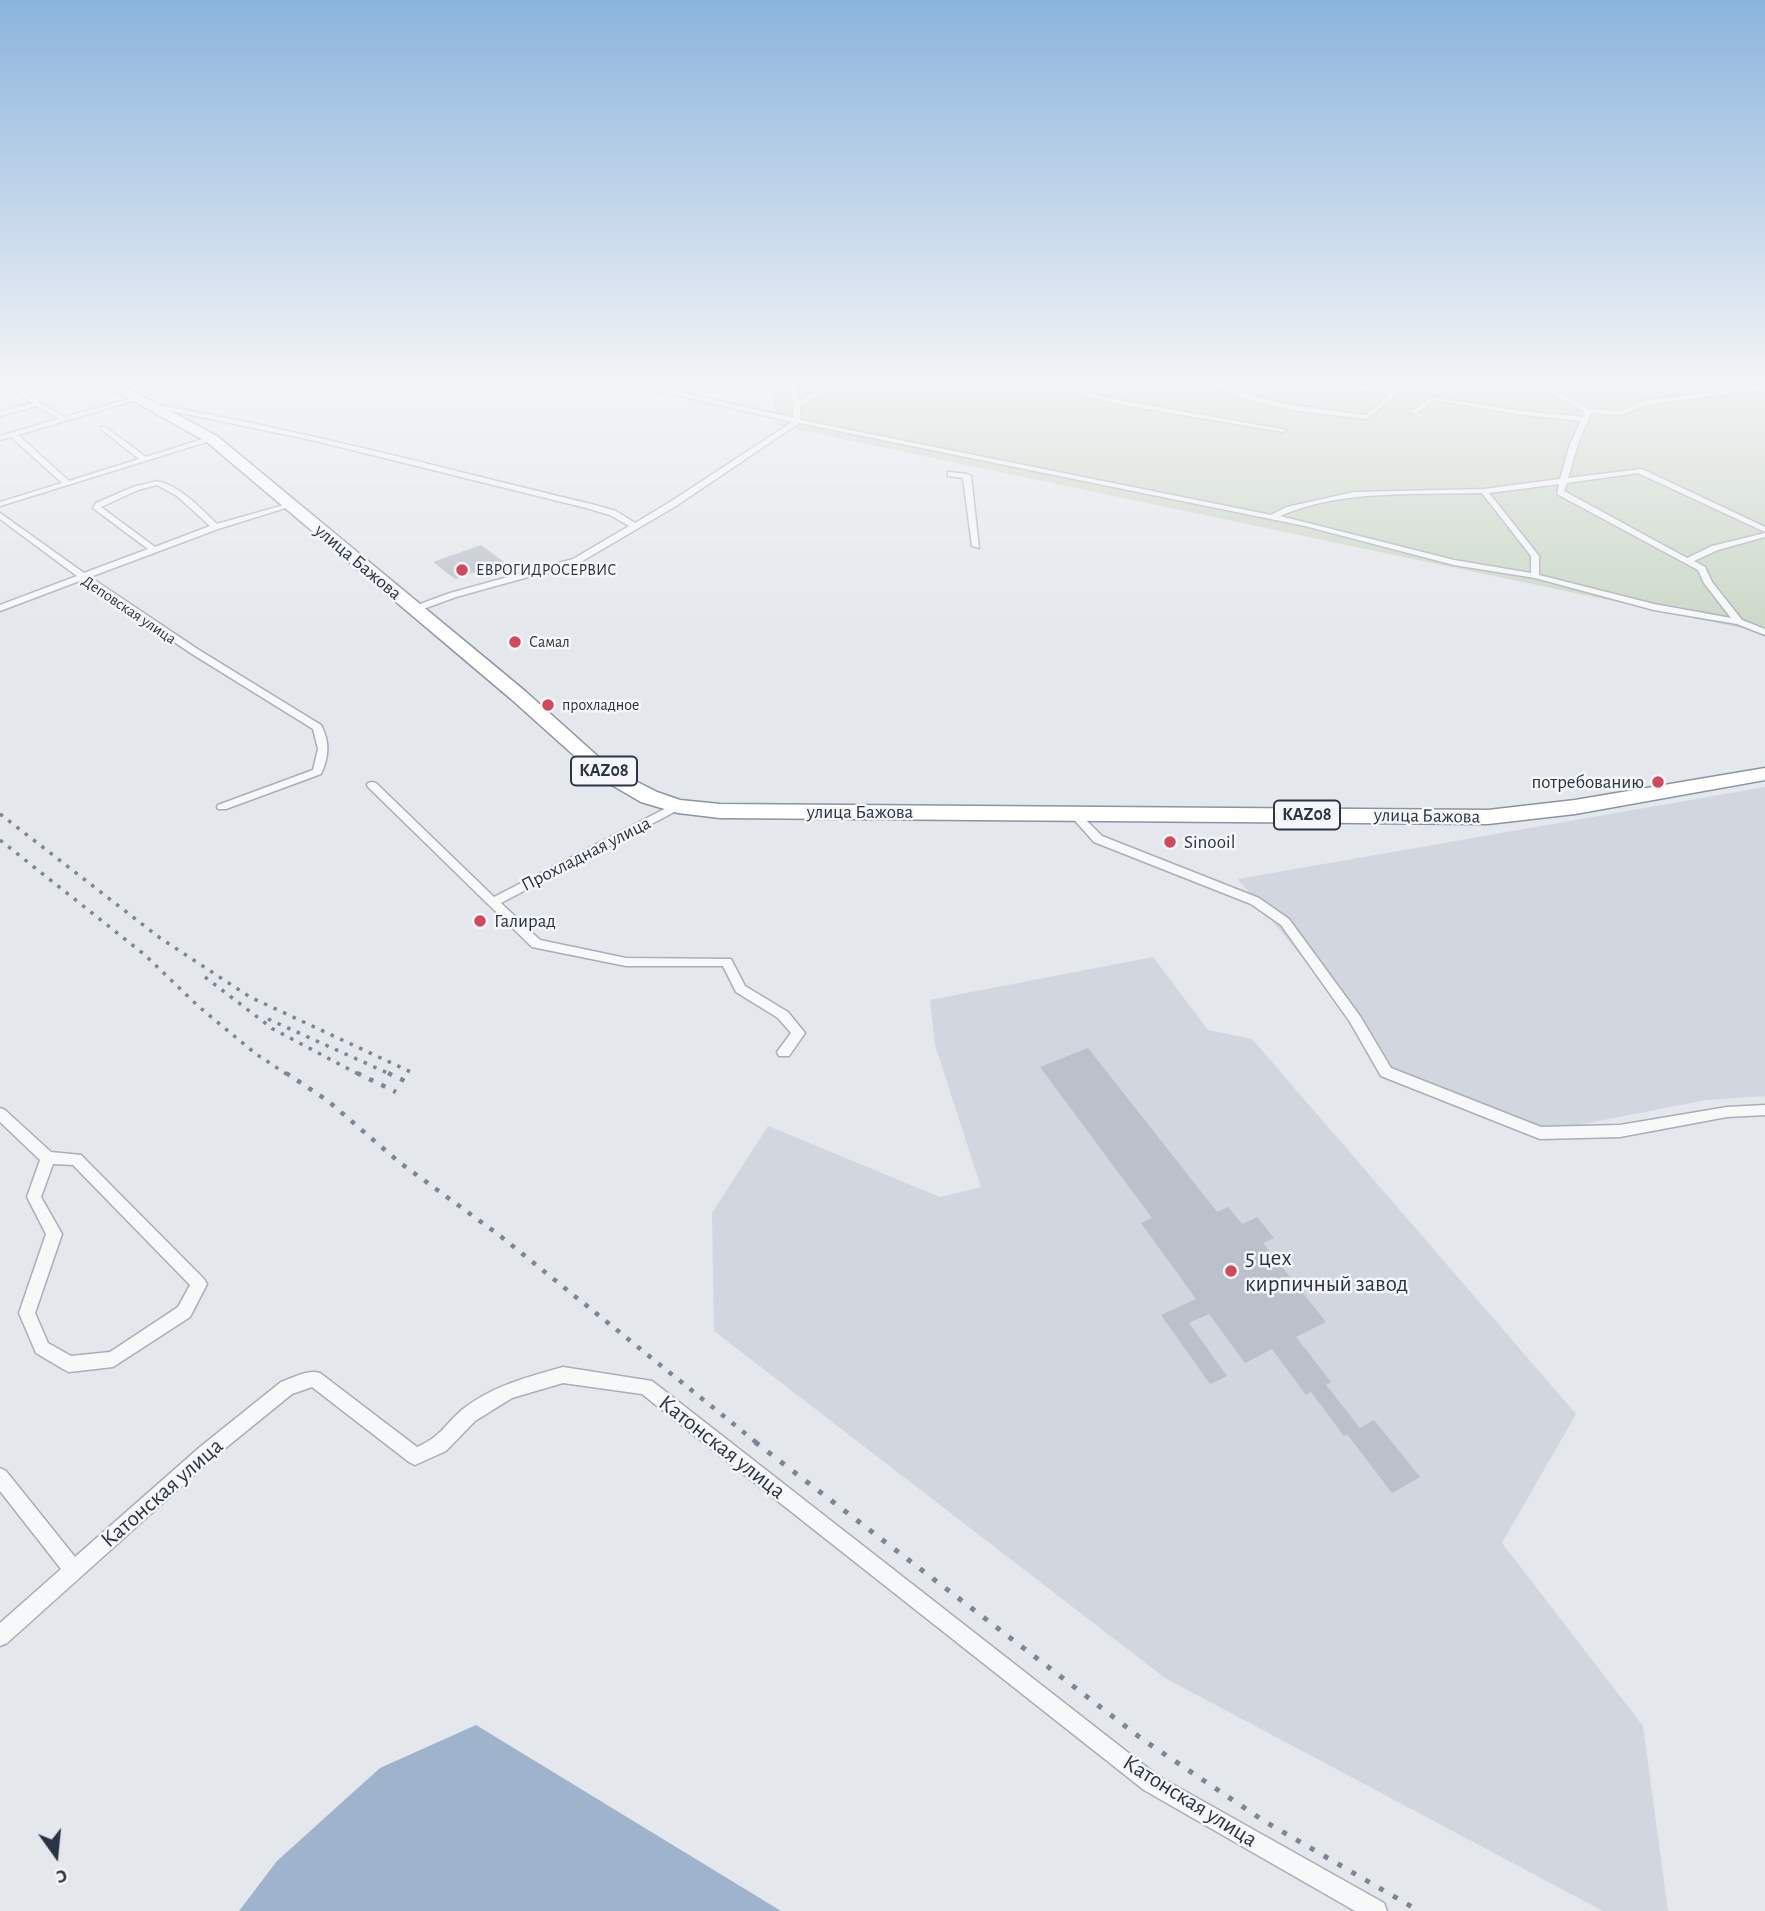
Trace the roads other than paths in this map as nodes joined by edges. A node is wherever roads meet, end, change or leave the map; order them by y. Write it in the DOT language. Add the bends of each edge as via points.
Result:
graph roads {
  1 [pos="48,467"];
  2 [pos="119,467"];
  3 [pos="246,467"];
  4 [pos="436,467"];
  5 [pos="726,467"];
  6 [pos="1026,467"];
  7 [pos="1566,467"];
  8 [pos="951,474"];
  9 [pos="1561,480"];
  10 [pos="67,484"];
  11 [pos="1483,491"];
  12 [pos="0,504"];
  13 [pos="291,505"];
  14 [pos="0,515"];
  15 [pos="1272,517"];
  16 [pos="634,526"];
  17 [pos="215,527"];
  18 [pos="1765,530"];
  19 [pos="1765,535"];
  20 [pos="976,546"];
  21 [pos="153,549"];
  22 [pos="1689,560"];
  23 [pos="1535,576"];
  24 [pos="79,577"];
  25 [pos="0,608"];
  26 [pos="415,609"];
  27 [pos="1739,622"];
  28 [pos="1765,632"];
  29 [pos="264,696"];
  30 [pos="323,737"];
  31 [pos="1765,774"];
  32 [pos="372,785"];
  33 [pos="678,806"];
  34 [pos="222,807"];
  35 [pos="1073,813"];
  36 [pos="493,902"];
  37 [pos="784,1052"];
  38 [pos="1765,1110"];
  39 [pos="0,1114"];
  40 [pos="48,1158"];
  41 [pos="0,1477"];
  42 [pos="74,1570"];
  43 [pos="0,1636"];
  44 [pos="1376,1911"];
  1 -- 10 [label="street"];
  2 -- 10 [label="street"];
  3 -- 13 [label="highway, улица Бажова"];
  4 -- 16 [label="street" via="613,513"];
  5 -- 16 [label="street"];
  6 -- 15 [label="street"];
  7 -- 9 [label="street"];
  8 -- 20 [label="street" via="967,476"];
  9 -- 11 [label="street"];
  9 -- 18 [label="street" via="1639,471"];
  9 -- 22 [label="street" via="1560,492"];
  10 -- 12 [label="street"];
  11 -- 15 [label="street" via="1354,494"];
  11 -- 23 [label="street" via="1535,556"];
  13 -- 17 [label="street"];
  13 -- 26 [label="highway, улица Бажова"];
  14 -- 24 [label="street, Деповская улица"];
  15 -- 23 [label="street" via="1454,562"];
  16 -- 26 [label="street" via="576,561"];
  17 -- 21 [label="street"];
  17 -- 21 [label="street" via="194,506 157,484 99,505 97,508"];
  19 -- 22 [label="street"];
  21 -- 24 [label="street"];
  22 -- 27 [label="street" via="1702,569"];
  23 -- 27 [label="street" via="1654,607"];
  24 -- 25 [label="street"];
  24 -- 29 [label="street, Деповская улица"];
  26 -- 33 [label="highway, улица Бажова / KAZ08" via="605,773 649,797"];
  27 -- 28 [label="street"];
  29 -- 30 [label="street" via="317,727"];
  30 -- 34 [label="street" via="317,772"];
  31 -- 35 [label="highway, улица Бажова / KAZ08" via="1488,817"];
  32 -- 36 [label="street, Прохладная улица"];
  33 -- 35 [label="highway, улица Бажова / KAZ08" via="720,811"];
  33 -- 36 [label="street, Прохладная улица"];
  35 -- 38 [label="street" via="1098,839 1255,901 1285,922 1355,1019 1386,1072 1540,1133 1620,1131"];
  36 -- 37 [label="street, Прохладная улица" via="536,944 626,962 727,962 740,989 783,1015 798,1032"];
  39 -- 40 [label="street"];
  40 -- 40 [label="street" via="76,1159 199,1284 184,1312 113,1359 69,1364 42,1348 27,1313 54,1234 34,1197"];
  41 -- 42 [label="street"];
  42 -- 43 [label="street, Катонская улица"];
  42 -- 44 [label="street, Катонская улица" via="287,1388 314,1379 415,1456 440,1445 469,1415 508,1391 564,1375 646,1387 1151,1783"];
}
